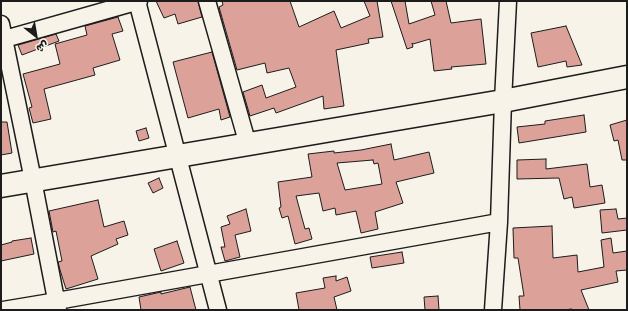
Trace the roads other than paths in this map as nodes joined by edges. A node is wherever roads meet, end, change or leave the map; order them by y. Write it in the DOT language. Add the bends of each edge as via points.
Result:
graph roads {
  1 [pos="138,1"];
  2 [pos="207,1"];
  3 [pos="508,1"];
  4 [pos="2,34"];
  5 [pos="627,76"];
  6 [pos="503,101"];
  7 [pos="248,145"];
  8 [pos="177,156"];
  9 [pos="33,180"];
  10 [pos="1,186"];
  11 [pos="499,222"];
  12 [pos="209,274"];
  13 [pos="58,306"];
  14 [pos="3,310"];
  15 [pos="218,310"];
  16 [pos="493,310"];
  1 -- 4 [label="street"];
  1 -- 8 [label="street"];
  2 -- 7 [label="street"];
  3 -- 6 [label="street"];
  4 -- 9 [label="street"];
  5 -- 6 [label="street"];
  6 -- 7 [label="street"];
  6 -- 11 [label="street"];
  7 -- 8 [label="street"];
  8 -- 9 [label="street"];
  8 -- 12 [label="street"];
  9 -- 10 [label="street"];
  9 -- 13 [label="street"];
  11 -- 12 [label="street"];
  11 -- 16 [label="street"];
  12 -- 13 [label="street"];
  12 -- 15 [label="street"];
  13 -- 14 [label="street"];
}
